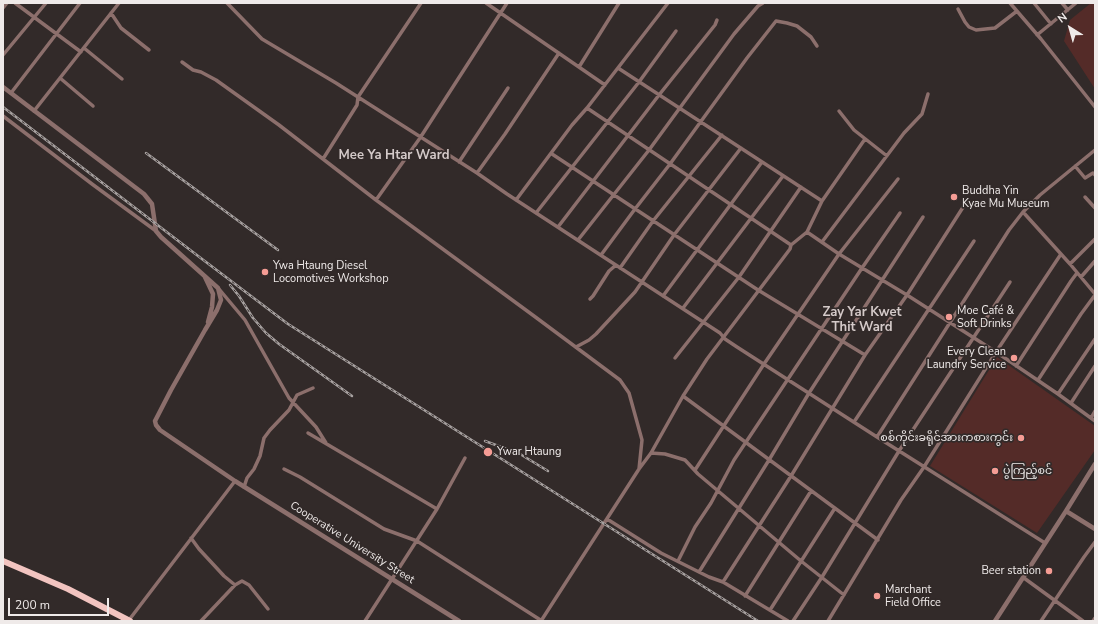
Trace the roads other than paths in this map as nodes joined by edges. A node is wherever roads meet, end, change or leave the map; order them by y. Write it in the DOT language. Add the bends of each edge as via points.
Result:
graph roads {
  1 [pos="7,3"];
  2 [pos="15,3"];
  3 [pos="46,3"];
  4 [pos="80,3"];
  5 [pos="119,3"];
  6 [pos="227,3"];
  7 [pos="421,3"];
  8 [pos="486,3"];
  9 [pos="507,3"];
  10 [pos="619,3"];
  11 [pos="668,3"];
  12 [pos="763,3"];
  13 [pos="1010,3"];
  14 [pos="1034,3"];
  15 [pos="1062,3"];
  16 [pos="1076,3"];
  17 [pos="3,8"];
  18 [pos="958,9"];
  19 [pos="1068,10"];
  20 [pos="1017,11"];
  21 [pos="501,12"];
  22 [pos="111,13"];
  23 [pos="34,18"];
  24 [pos="717,20"];
  25 [pos="1051,24"];
  26 [pos="676,30"];
  27 [pos="57,34"];
  28 [pos="1037,35"];
  29 [pos="817,46"];
  30 [pos="84,48"];
  31 [pos="149,50"];
  32 [pos="81,52"];
  33 [pos="559,53"];
  34 [pos="3,56"];
  35 [pos="182,62"];
  36 [pos="579,67"];
  37 [pos="618,68"];
  38 [pos="60,78"];
  39 [pos="122,79"];
  40 [pos="639,82"];
  41 [pos="605,85"];
  42 [pos="3,87"];
  43 [pos="508,88"];
  44 [pos="10,93"];
  45 [pos="928,94"];
  46 [pos="659,95"];
  47 [pos="358,97"];
  48 [pos="94,106"];
  49 [pos="1095,107"];
  50 [pos="587,108"];
  51 [pos="680,108"];
  52 [pos="34,111"];
  53 [pos="839,111"];
  54 [pos="3,116"];
  55 [pos="608,122"];
  56 [pos="701,122"];
  57 [pos="722,135"];
  58 [pos="627,136"];
  59 [pos="420,138"];
  60 [pos="865,139"];
  61 [pos="741,148"];
  62 [pos="648,150"];
  63 [pos="1095,150"];
  64 [pos="552,154"];
  65 [pos="888,156"];
  66 [pos="323,159"];
  67 [pos="459,162"];
  68 [pos="762,162"];
  69 [pos="670,164"];
  70 [pos="1075,166"];
  71 [pos="572,167"];
  72 [pos="477,173"];
  73 [pos="1095,175"];
  74 [pos="783,176"];
  75 [pos="689,177"];
  76 [pos="898,179"];
  77 [pos="593,182"];
  78 [pos="801,187"];
  79 [pos="708,190"];
  80 [pos="614,195"];
  81 [pos="1085,197"];
  82 [pos="376,200"];
  83 [pos="516,200"];
  84 [pos="822,201"];
  85 [pos="967,201"];
  86 [pos="730,204"];
  87 [pos="1095,208"];
  88 [pos="635,209"];
  89 [pos="1023,212"];
  90 [pos="536,213"];
  91 [pos="900,213"];
  92 [pos="924,217"];
  93 [pos="752,219"];
  94 [pos="653,221"];
  95 [pos="558,228"];
  96 [pos="156,231"];
  97 [pos="771,232"];
  98 [pos="807,232"];
  99 [pos="674,235"];
  100 [pos="1095,239"];
  101 [pos="578,240"];
  102 [pos="822,242"];
  103 [pos="974,242"];
  104 [pos="791,245"];
  105 [pos="697,250"];
  106 [pos="839,254"];
  107 [pos="1061,254"];
  108 [pos="601,255"];
  109 [pos="1095,261"];
  110 [pos="717,263"];
  111 [pos="1070,264"];
  112 [pos="616,265"];
  113 [pos="620,268"];
  114 [pos="862,268"];
  115 [pos="1077,273"];
  116 [pos="204,276"];
  117 [pos="739,277"];
  118 [pos="1081,277"];
  119 [pos="882,280"];
  120 [pos="641,282"];
  121 [pos="1010,282"];
  122 [pos="218,288"];
  123 [pos="758,290"];
  124 [pos="1095,294"];
  125 [pos="907,295"];
  126 [pos="663,296"];
  127 [pos="590,299"];
  128 [pos="683,308"];
  129 [pos="928,309"];
  130 [pos="798,315"];
  131 [pos="703,322"];
  132 [pos="949,322"];
  133 [pos="821,328"];
  134 [pos="205,330"];
  135 [pos="723,336"];
  136 [pos="974,338"];
  137 [pos="1095,339"];
  138 [pos="842,342"];
  139 [pos="576,347"];
  140 [pos="996,352"];
  141 [pos="865,355"];
  142 [pos="675,358"];
  143 [pos="764,364"];
  144 [pos="1016,366"];
  145 [pos="1095,366"];
  146 [pos="787,379"];
  147 [pos="1038,380"];
  148 [pos="313,388"];
  149 [pos="809,393"];
  150 [pos="1058,394"];
  151 [pos="683,396"];
  152 [pos="293,403"];
  153 [pos="1071,403"];
  154 [pos="832,408"];
  155 [pos="1095,411"];
  156 [pos="1091,418"];
  157 [pos="1095,421"];
  158 [pos="854,422"];
  159 [pos="724,426"];
  160 [pos="308,433"];
  161 [pos="877,437"];
  162 [pos="326,443"];
  163 [pos="746,443"];
  164 [pos="899,451"];
  165 [pos="651,453"];
  166 [pos="465,458"];
  167 [pos="769,460"];
  168 [pos="1095,464"];
  169 [pos="924,467"];
  170 [pos="284,469"];
  171 [pos="639,469"];
  172 [pos="695,470"];
  173 [pos="791,476"];
  174 [pos="235,481"];
  175 [pos="244,487"];
  176 [pos="718,490"];
  177 [pos="811,490"];
  178 [pos="739,508"];
  179 [pos="835,508"];
  180 [pos="437,509"];
  181 [pos="1066,511"];
  182 [pos="607,519"];
  183 [pos="855,523"];
  184 [pos="759,526"];
  185 [pos="1095,529"];
  186 [pos="191,538"];
  187 [pos="878,540"];
  188 [pos="416,541"];
  189 [pos="779,542"];
  190 [pos="1095,542"];
  191 [pos="1045,543"];
  192 [pos="3,561"];
  193 [pos="678,561"];
  194 [pos="801,561"];
  195 [pos="699,572"];
  196 [pos="822,577"];
  197 [pos="1024,578"];
  198 [pos="392,579"];
  199 [pos="723,582"];
  200 [pos="235,585"];
  201 [pos="844,595"];
  202 [pos="746,596"];
  203 [pos="1055,601"];
  204 [pos="268,609"];
  205 [pos="770,610"];
  206 [pos="1095,618"];
  207 [pos="129,621"];
  208 [pos="201,621"];
  209 [pos="365,621"];
  210 [pos="459,621"];
  211 [pos="542,621"];
  212 [pos="788,621"];
  213 [pos="793,621"];
  214 [pos="828,621"];
  215 [pos="995,621"];
  216 [pos="1041,621"];
  217 [pos="1083,621"];
  218 [pos="1093,621"];
  1 -- 17 [label="street"];
  2 -- 23 [label="street"];
  3 -- 23 [label="street"];
  4 -- 27 [label="street"];
  5 -- 22 [label="street"];
  6 -- 47 [label="street" via="262,39"];
  7 -- 47 [label="street"];
  8 -- 21 [label="street"];
  9 -- 21 [label="street"];
  10 -- 36 [label="street"];
  11 -- 37 [label="street"];
  12 -- 51 [label="street" via="734,34"];
  13 -- 20 [label="street"];
  14 -- 25 [label="street"];
  15 -- 19 [label="street"];
  16 -- 19 [label="street"];
  18 -- 20 [label="street" via="969,27 976,30 995,28"];
  19 -- 25 [label="street"];
  20 -- 28 [label="street"];
  21 -- 33 [label="street"];
  21 -- 59 [label="street"];
  22 -- 30 [label="street"];
  22 -- 31 [label="street" via="121,28"];
  23 -- 27 [label="street"];
  23 -- 34 [label="street"];
  24 -- 46 [label="street" via="715,26"];
  25 -- 28 [label="street"];
  26 -- 40 [label="street"];
  27 -- 32 [label="street"];
  27 -- 44 [label="street"];
  28 -- 49 [label="street"];
  29 -- 56 [label="street" via="811,37 797,26 776,21"];
  30 -- 32 [label="street"];
  30 -- 39 [label="street"];
  32 -- 38 [label="street"];
  33 -- 36 [label="street"];
  33 -- 72 [label="street"];
  35 -- 66 [label="street" via="216,80"];
  36 -- 41 [label="street"];
  37 -- 40 [label="street"];
  37 -- 41 [label="street"];
  38 -- 48 [label="street"];
  38 -- 52 [label="street"];
  40 -- 46 [label="street"];
  40 -- 55 [label="street"];
  41 -- 50 [label="street"];
  42 -- 44 [label="street"];
  43 -- 67 [label="street"];
  44 -- 52 [label="street"];
  45 -- 65 [label="street" via="922,114 904,133"];
  46 -- 51 [label="street"];
  46 -- 58 [label="street"];
  47 -- 59 [label="street"];
  47 -- 66 [label="street" via="357,105"];
  50 -- 55 [label="street"];
  50 -- 64 [label="street"];
  51 -- 56 [label="street"];
  51 -- 62 [label="street"];
  52 -- 96 [label="street" via="144,194 152,204"];
  53 -- 60 [label="street"];
  54 -- 96 [label="street"];
  55 -- 58 [label="street"];
  55 -- 71 [label="street"];
  56 -- 57 [label="street"];
  56 -- 69 [label="street"];
  57 -- 61 [label="street"];
  57 -- 75 [label="street"];
  58 -- 62 [label="street"];
  58 -- 77 [label="street"];
  59 -- 67 [label="street"];
  59 -- 82 [label="street"];
  60 -- 65 [label="street"];
  60 -- 84 [label="street"];
  61 -- 68 [label="street"];
  61 -- 79 [label="street"];
  62 -- 69 [label="street"];
  62 -- 80 [label="street"];
  63 -- 70 [label="street"];
  64 -- 71 [label="street"];
  64 -- 83 [label="street"];
  65 -- 102 [label="street"];
  66 -- 82 [label="street"];
  67 -- 72 [label="street"];
  68 -- 74 [label="street"];
  68 -- 86 [label="street"];
  69 -- 75 [label="street"];
  69 -- 88 [label="street"];
  70 -- 73 [label="street" via="1086,178 1093,173"];
  70 -- 89 [label="street"];
  71 -- 77 [label="street"];
  71 -- 90 [label="street"];
  72 -- 83 [label="street"];
  74 -- 78 [label="street"];
  74 -- 93 [label="street"];
  75 -- 79 [label="street"];
  75 -- 94 [label="street"];
  76 -- 106 [label="street"];
  77 -- 80 [label="street"];
  77 -- 95 [label="street"];
  78 -- 84 [label="street"];
  78 -- 97 [label="street"];
  79 -- 86 [label="street"];
  79 -- 99 [label="street"];
  80 -- 88 [label="street"];
  80 -- 101 [label="street"];
  81 -- 87 [label="street"];
  82 -- 139 [label="street"];
  83 -- 90 [label="street"];
  84 -- 98 [label="street"];
  85 -- 125 [label="street"];
  86 -- 93 [label="street"];
  86 -- 105 [label="street"];
  88 -- 94 [label="street"];
  88 -- 108 [label="street"];
  89 -- 107 [label="street"];
  89 -- 132 [label="street"];
  90 -- 95 [label="street"];
  91 -- 114 [label="street"];
  92 -- 119 [label="street"];
  93 -- 97 [label="street"];
  93 -- 110 [label="street"];
  94 -- 99 [label="street"];
  94 -- 113 [label="street"];
  95 -- 101 [label="street"];
  96 -- 116 [label="street"];
  97 -- 104 [label="street"];
  97 -- 117 [label="street"];
  98 -- 102 [label="street"];
  98 -- 104 [label="street"];
  99 -- 105 [label="street"];
  99 -- 120 [label="street"];
  100 -- 111 [label="street"];
  101 -- 108 [label="street"];
  102 -- 106 [label="street"];
  103 -- 129 [label="street"];
  104 -- 123 [label="street"];
  105 -- 110 [label="street"];
  105 -- 126 [label="street"];
  106 -- 114 [label="street"];
  106 -- 130 [label="street"];
  107 -- 111 [label="street"];
  107 -- 140 [label="street"];
  108 -- 112 [label="street"];
  109 -- 118 [label="street"];
  110 -- 117 [label="street"];
  110 -- 128 [label="street"];
  111 -- 115 [label="street"];
  112 -- 113 [label="street"];
  112 -- 127 [label="street"];
  113 -- 120 [label="street"];
  114 -- 119 [label="street"];
  114 -- 133 [label="street"];
  115 -- 118 [label="street"];
  115 -- 144 [label="street"];
  116 -- 122 [label="street"];
  116 -- 134 [label="street" via="213,294"];
  117 -- 123 [label="street"];
  117 -- 131 [label="street"];
  118 -- 124 [label="street"];
  119 -- 125 [label="street"];
  119 -- 138 [label="street"];
  120 -- 126 [label="street"];
  120 -- 139 [label="street" via="608,322 589,340"];
  121 -- 136 [label="street"];
  122 -- 134 [label="street" via="221,300 218,310"];
  122 -- 152 [label="street" via="245,320"];
  123 -- 130 [label="street"];
  123 -- 135 [label="street"];
  124 -- 147 [label="street"];
  125 -- 129 [label="street"];
  125 -- 141 [label="street"];
  126 -- 128 [label="street"];
  128 -- 131 [label="street"];
  129 -- 132 [label="street"];
  129 -- 158 [label="street"];
  130 -- 133 [label="street"];
  130 -- 143 [label="street"];
  131 -- 135 [label="street"];
  131 -- 142 [label="street"];
  132 -- 136 [label="street"];
  132 -- 161 [label="street"];
  133 -- 138 [label="street"];
  133 -- 146 [label="street"];
  134 -- 174 [label="street, Cooperative University Street" via="155,421 160,430"];
  135 -- 143 [label="street"];
  135 -- 151 [label="street"];
  136 -- 140 [label="street"];
  136 -- 164 [label="street"];
  137 -- 150 [label="street"];
  138 -- 141 [label="street"];
  138 -- 149 [label="street"];
  139 -- 171 [label="street" via="620,380 629,394 642,440"];
  140 -- 144 [label="street"];
  140 -- 169 [label="street"];
  141 -- 154 [label="street"];
  143 -- 146 [label="street"];
  143 -- 159 [label="street"];
  144 -- 147 [label="street"];
  145 -- 153 [label="street"];
  146 -- 149 [label="street"];
  146 -- 163 [label="street"];
  147 -- 150 [label="street"];
  148 -- 152 [label="street" via="297,396"];
  149 -- 154 [label="street"];
  149 -- 167 [label="street"];
  150 -- 153 [label="street"];
  151 -- 159 [label="street"];
  151 -- 165 [label="street"];
  152 -- 162 [label="street" via="316,427"];
  152 -- 175 [label="street" via="264,438 260,456"];
  153 -- 156 [label="street"];
  154 -- 158 [label="street"];
  154 -- 173 [label="street"];
  155 -- 156 [label="street"];
  156 -- 157 [label="street"];
  158 -- 161 [label="street"];
  159 -- 163 [label="street"];
  159 -- 172 [label="street"];
  160 -- 162 [label="street"];
  161 -- 164 [label="street"];
  162 -- 180 [label="street"];
  163 -- 167 [label="street"];
  163 -- 176 [label="street"];
  164 -- 169 [label="street"];
  164 -- 183 [label="street"];
  165 -- 171 [label="street"];
  165 -- 172 [label="street" via="685,460"];
  166 -- 180 [label="street"];
  167 -- 173 [label="street"];
  167 -- 178 [label="street"];
  168 -- 181 [label="street"];
  169 -- 187 [label="street" via="900,500"];
  169 -- 191 [label="street"];
  170 -- 188 [label="street" via="384,529"];
  171 -- 182 [label="street"];
  172 -- 176 [label="street"];
  173 -- 177 [label="street"];
  173 -- 184 [label="street"];
  174 -- 175 [label="street, Cooperative University Street"];
  174 -- 186 [label="street"];
  175 -- 198 [label="street, Cooperative University Street"];
  176 -- 178 [label="street"];
  176 -- 193 [label="street"];
  177 -- 179 [label="street"];
  177 -- 189 [label="street"];
  178 -- 184 [label="street"];
  178 -- 195 [label="street"];
  179 -- 183 [label="street"];
  179 -- 194 [label="street"];
  180 -- 188 [label="street"];
  181 -- 185 [label="street"];
  181 -- 191 [label="street"];
  182 -- 193 [label="street"];
  182 -- 211 [label="street"];
  183 -- 187 [label="street"];
  183 -- 196 [label="street"];
  184 -- 189 [label="street"];
  184 -- 199 [label="street"];
  186 -- 200 [label="street"];
  186 -- 207 [label="street"];
  187 -- 201 [label="street"];
  188 -- 198 [label="street"];
  188 -- 211 [label="street"];
  189 -- 194 [label="street"];
  189 -- 202 [label="street"];
  190 -- 203 [label="street"];
  191 -- 197 [label="street"];
  192 -- 207 [label="highway" via="68,589"];
  193 -- 195 [label="street"];
  194 -- 196 [label="street"];
  194 -- 205 [label="street"];
  195 -- 199 [label="street"];
  196 -- 201 [label="street"];
  196 -- 213 [label="street"];
  197 -- 203 [label="street"];
  197 -- 215 [label="street"];
  198 -- 209 [label="street"];
  198 -- 210 [label="street, Cooperative University Street"];
  199 -- 202 [label="street"];
  200 -- 204 [label="street" via="242,581 246,582"];
  200 -- 208 [label="street"];
  201 -- 214 [label="street"];
  202 -- 205 [label="street"];
  203 -- 216 [label="street"];
  203 -- 217 [label="street"];
  205 -- 212 [label="street"];
  206 -- 218 [label="street"];
}
